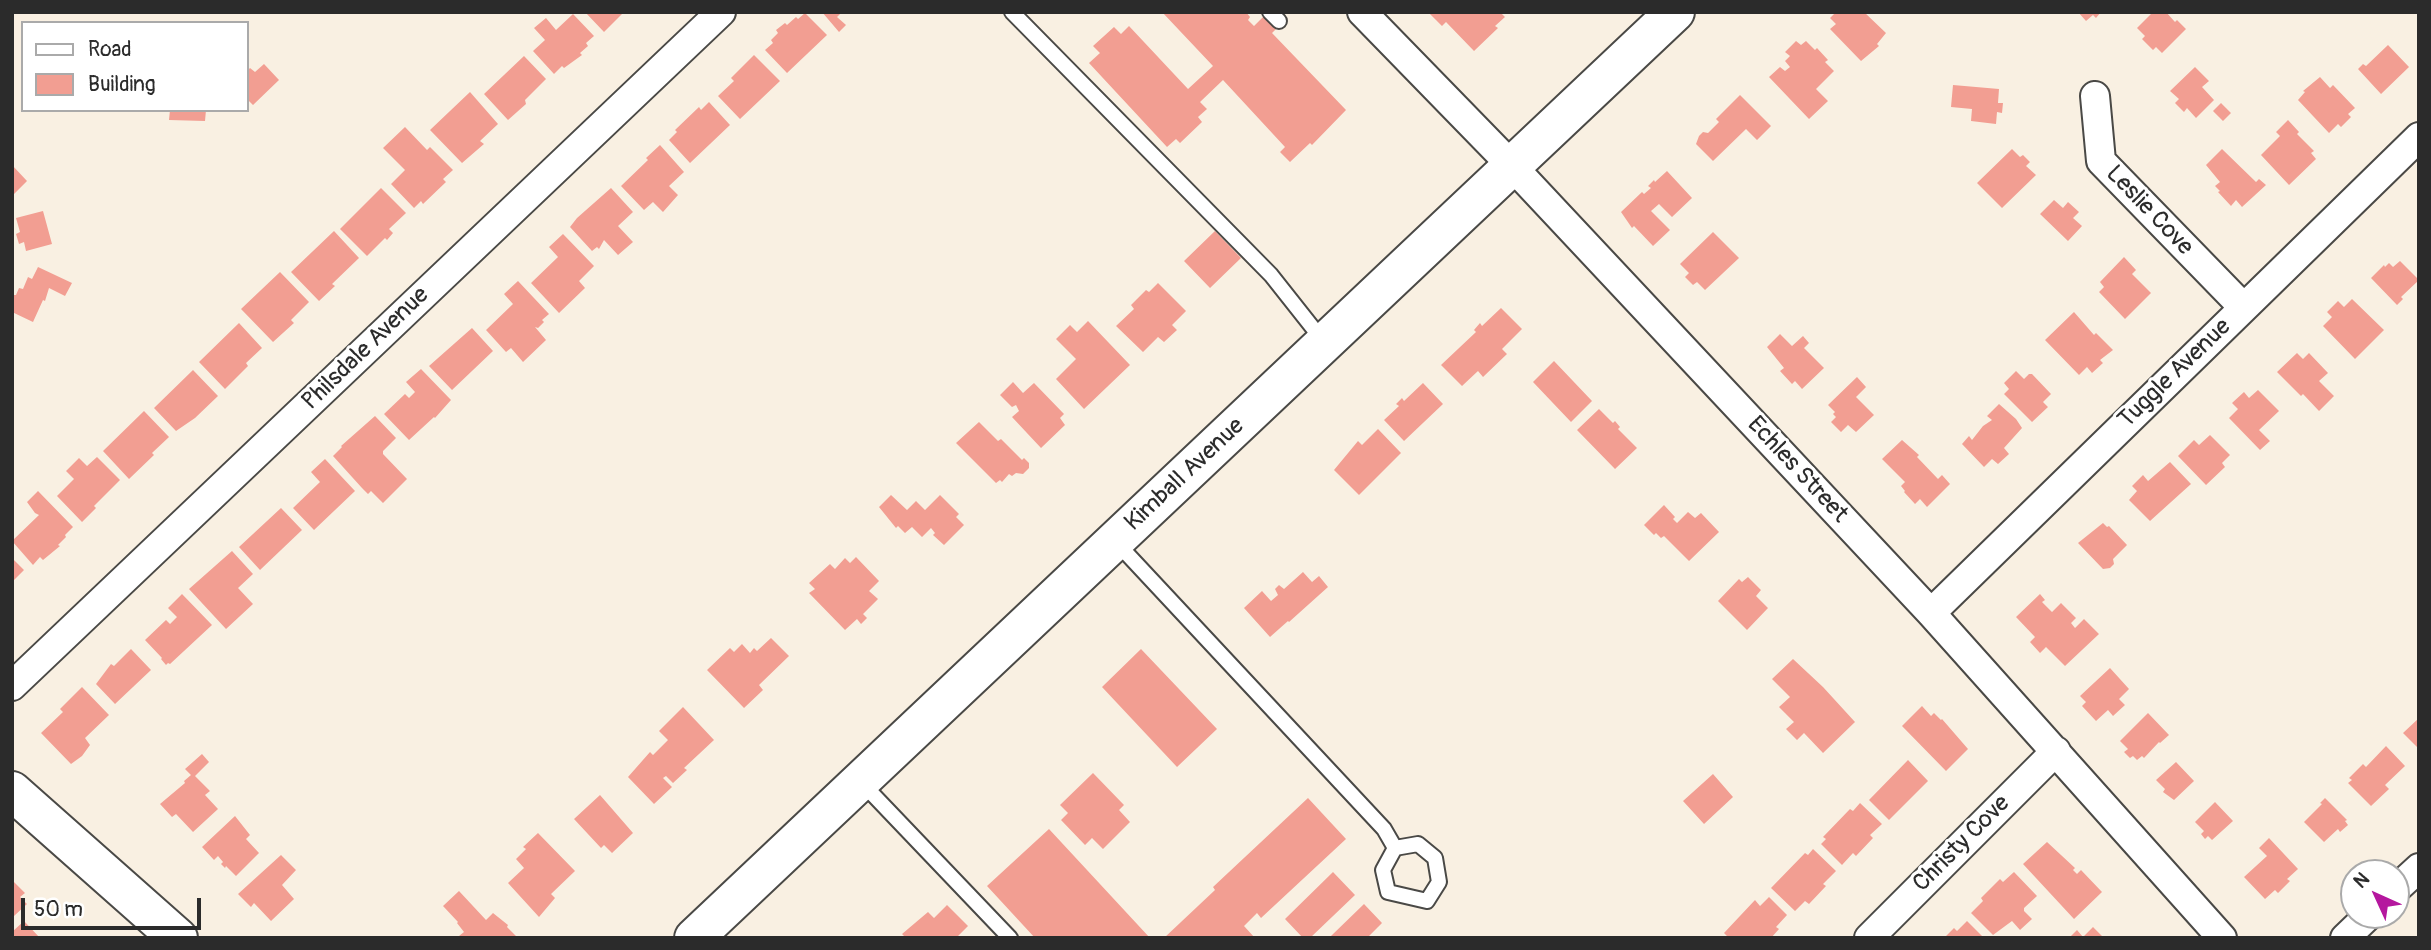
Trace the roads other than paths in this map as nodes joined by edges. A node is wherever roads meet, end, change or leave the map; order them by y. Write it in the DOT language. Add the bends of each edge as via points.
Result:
graph roads {
  1 [pos="721,12"];
  2 [pos="1012,12"];
  3 [pos="1362,12"];
  4 [pos="1675,12"];
  5 [pos="2095,96"];
  6 [pos="2419,136"];
  7 [pos="1512,166"];
  8 [pos="2243,307"];
  9 [pos="1325,343"];
  10 [pos="1115,541"];
  11 [pos="1931,612"];
  12 [pos="12,686"];
  13 [pos="2056,751"];
  14 [pos="860,781"];
  15 [pos="12,790"];
  16 [pos="1395,848"];
  17 [pos="178,938"];
  18 [pos="694,938"];
  19 [pos="1010,938"];
  20 [pos="1869,938"];
  21 [pos="2222,938"];
  1 -- 12 [label="street, Philsdale Avenue"];
  2 -- 9 [label="lane" via="1271,275"];
  3 -- 7 [label="street, Echles Street"];
  4 -- 7 [label="main road, Kimball Avenue"];
  5 -- 8 [label="street, Leslie Cove" via="2101,162"];
  6 -- 8 [label="street, Tuggle Avenue"];
  7 -- 9 [label="main road, Kimball Avenue"];
  7 -- 11 [label="street, Echles Street"];
  8 -- 11 [label="street, Tuggle Avenue"];
  9 -- 10 [label="main road, Kimball Avenue"];
  10 -- 14 [label="main road, Kimball Avenue"];
  10 -- 16 [label="lane" via="1384,829"];
  11 -- 13 [label="street, Echles Street"];
  13 -- 20 [label="street, Christy Cove"];
  13 -- 21 [label="street, Echles Street"];
  14 -- 18 [label="main road, Kimball Avenue"];
  14 -- 19 [label="lane"];
  15 -- 17 [label="main road"];
  16 -- 16 [label="lane" via="1383,870 1388,892 1427,901 1439,882 1434,859 1418,844"];
}
